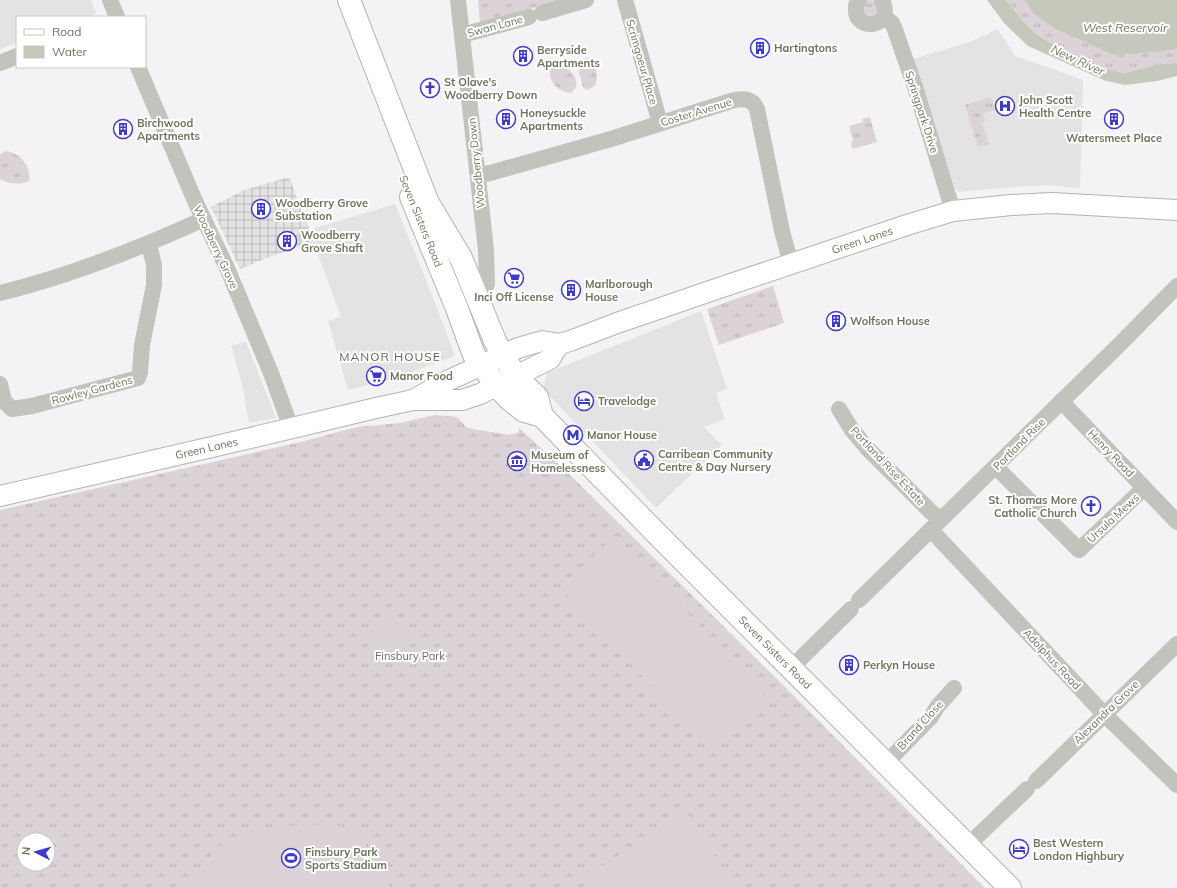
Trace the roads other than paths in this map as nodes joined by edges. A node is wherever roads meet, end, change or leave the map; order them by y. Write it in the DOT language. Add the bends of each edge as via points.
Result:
graph roads {
  1 [pos="333,0"];
  2 [pos="349,0"];
  3 [pos="458,0"];
  4 [pos="586,0"];
  5 [pos="624,0"];
  6 [pos="859,0"];
  7 [pos="882,0"];
  8 [pos="884,17"];
  9 [pos="462,35"];
  10 [pos="16,56"];
  11 [pos="0,63"];
  12 [pos="138,68"];
  13 [pos="660,123"];
  14 [pos="478,175"];
  15 [pos="1177,210"];
  16 [pos="953,211"];
  17 [pos="204,219"];
  18 [pos="149,244"];
  19 [pos="791,264"];
  20 [pos="1177,286"];
  21 [pos="0,293"];
  22 [pos="476,296"];
  23 [pos="559,344"];
  24 [pos="503,355"];
  25 [pos="482,365"];
  26 [pos="506,381"];
  27 [pos="0,384"];
  28 [pos="413,400"];
  29 [pos="1061,401"];
  30 [pos="839,408"];
  31 [pos="291,428"];
  32 [pos="996,467"];
  33 [pos="1144,488"];
  34 [pos="0,496"];
  35 [pos="1177,522"];
  36 [pos="936,525"];
  37 [pos="1177,644"];
  38 [pos="791,668"];
  39 [pos="954,688"];
  40 [pos="1104,714"];
  41 [pos="886,763"];
  42 [pos="1177,785"];
  43 [pos="966,846"];
  44 [pos="1010,888"];
  1 -- 25 [label="highway, Seven Sisters Road" via="474,355"];
  2 -- 22 [label="highway, Seven Sisters Road" via="428,203 461,258"];
  3 -- 9 [label="street, Woodberry Down"];
  4 -- 9 [label="street, Swan Lane"];
  5 -- 13 [label="street, Scrimgoeur Place"];
  6 -- 8 [label="street" via="856,12 861,21 875,24"];
  7 -- 8 [label="street" via="885,8"];
  8 -- 16 [label="street, Springpark Drive" via="894,27"];
  9 -- 14 [label="street, Woodberry Down"];
  10 -- 11 [label="street"];
  12 -- 17 [label="street, Woodberry Grove"];
  13 -- 14 [label="street, Coster Avenue"];
  13 -- 19 [label="street, Coster Avenue" via="740,98 755,104"];
  14 -- 22 [label="street, Woodberry Down" via="487,284 484,292"];
  15 -- 16 [label="main road, Green Lanes" via="1052,203"];
  16 -- 19 [label="main road, Green Lanes"];
  17 -- 18 [label="street"];
  17 -- 31 [label="street, Woodberry Grove" via="230,274"];
  18 -- 21 [label="street" via="53,279"];
  18 -- 27 [label="street, Rowley Gardens" via="154,265 154,285 138,378 32,406 12,408 4,400"];
  19 -- 23 [label="main road, Green Lanes"];
  20 -- 29 [label="street, Portland Rise"];
  22 -- 24 [label="highway, Seven Sisters Road"];
  23 -- 24 [label="main road, Green Lanes" via="542,341"];
  23 -- 26 [label="main road, Green Lanes" via="550,359"];
  24 -- 25 [label="main road, Green Lanes"];
  24 -- 26 [label="highway, Seven Sisters Road"];
  25 -- 26 [label="highway, Seven Sisters Road"];
  25 -- 28 [label="main road, Green Lanes"];
  26 -- 28 [label="main road, Green Lanes" via="462,400"];
  26 -- 38 [label="highway, Seven Sisters Road" via="509,399 524,412 542,416"];
  28 -- 31 [label="main road, Green Lanes"];
  29 -- 32 [label="street, Portland Rise"];
  29 -- 33 [label="street, Henry Road"];
  30 -- 36 [label="street, Portland Rise Estate" via="852,430 868,449 932,512"];
  31 -- 34 [label="main road, Green Lanes"];
  32 -- 33 [label="street, Ursula Mews" via="1079,550"];
  32 -- 36 [label="street, Portland Rise"];
  33 -- 35 [label="street, Henry Road"];
  36 -- 38 [label="street, Portland Rise"];
  36 -- 40 [label="street, Adolphus Road"];
  37 -- 40 [label="street, Alexandra Grove"];
  38 -- 41 [label="highway, Seven Sisters Road"];
  39 -- 41 [label="street, Brand Close" via="937,706 931,717"];
  40 -- 42 [label="street, Adolphus Road"];
  40 -- 43 [label="street, Alexandra Grove"];
  41 -- 43 [label="highway, Seven Sisters Road"];
  43 -- 44 [label="highway, Seven Sisters Road"];
}
